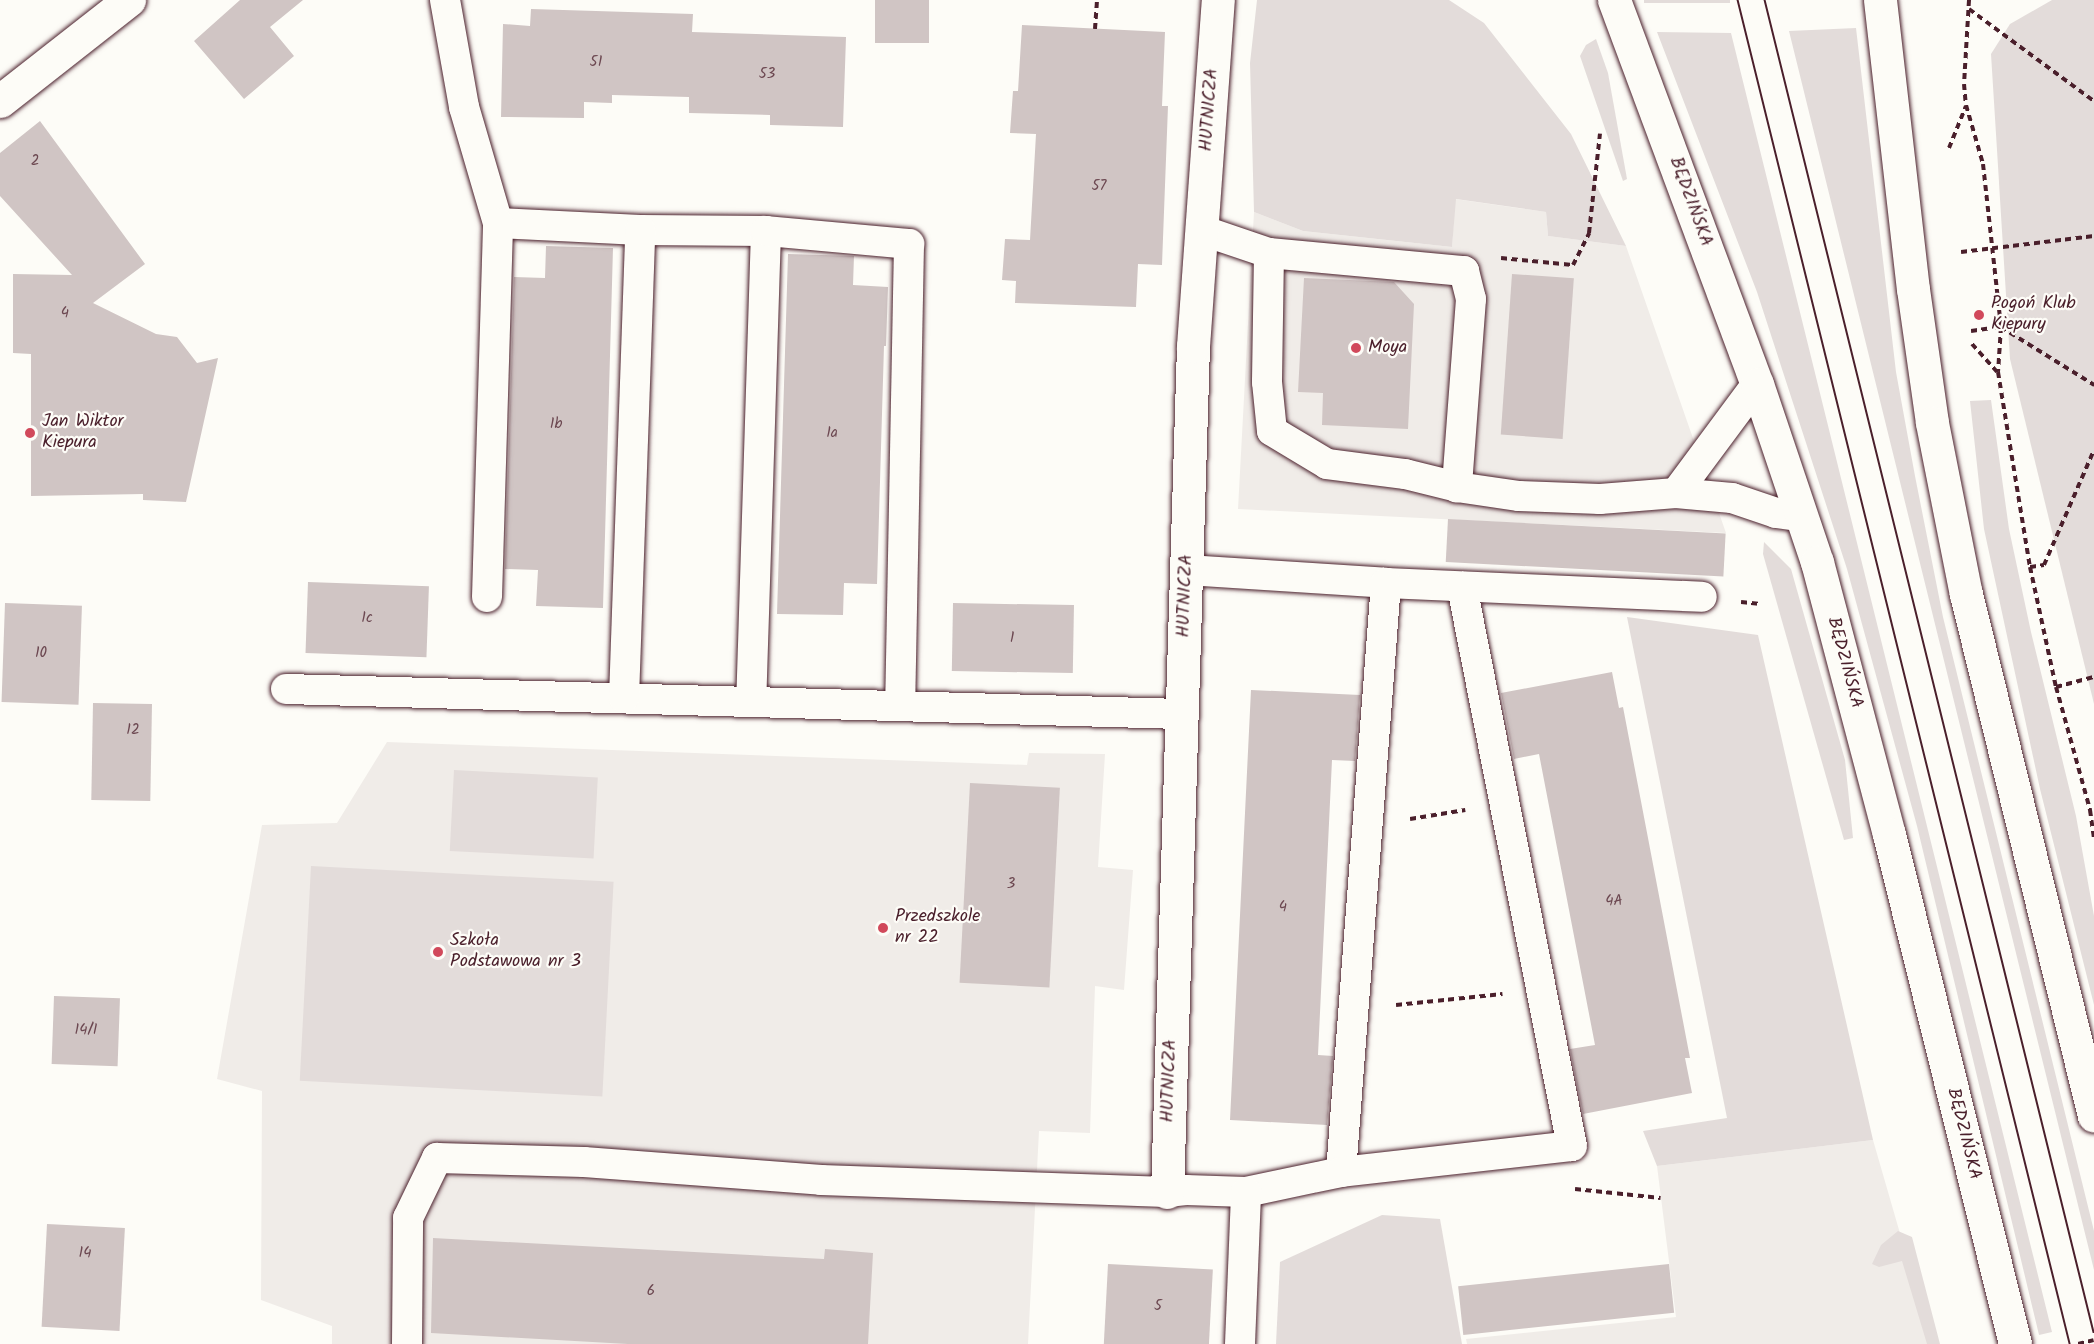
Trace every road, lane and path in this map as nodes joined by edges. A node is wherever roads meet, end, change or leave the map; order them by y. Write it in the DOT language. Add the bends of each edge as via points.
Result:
graph roads {
  1 [pos="129,0"];
  2 [pos="445,0"];
  3 [pos="1097,0"];
  4 [pos="1218,0"];
  5 [pos="1614,0"];
  6 [pos="1881,0"];
  7 [pos="1969,0"];
  8 [pos="1969,9"];
  9 [pos="1095,29"];
  10 [pos="0,101"];
  11 [pos="2094,101"];
  12 [pos="1966,105"];
  13 [pos="1600,134"];
  14 [pos="1948,148"];
  15 [pos="498,223"];
  16 [pos="640,230"];
  17 [pos="1201,230"];
  18 [pos="766,231"];
  19 [pos="2094,236"];
  20 [pos="1992,248"];
  21 [pos="1961,252"];
  22 [pos="1269,253"];
  23 [pos="1464,271"];
  24 [pos="2001,327"];
  25 [pos="1971,331"];
  26 [pos="1972,344"];
  27 [pos="1998,372"];
  28 [pos="1757,384"];
  29 [pos="2094,385"];
  30 [pos="2094,450"];
  31 [pos="1457,487"];
  32 [pos="1676,493"];
  33 [pos="1803,517"];
  34 [pos="2030,567"];
  35 [pos="1187,570"];
  36 [pos="1386,583"];
  37 [pos="1462,587"];
  38 [pos="487,597"];
  39 [pos="1702,597"];
  40 [pos="2094,677"];
  41 [pos="2056,687"];
  42 [pos="286,689"];
  43 [pos="624,698"];
  44 [pos="751,702"];
  45 [pos="900,706"];
  46 [pos="1181,714"];
  47 [pos="1504,804"];
  48 [pos="1366,826"];
  49 [pos="2094,840"];
  50 [pos="1541,990"];
  51 [pos="1353,1010"];
  52 [pos="2094,1116"];
  53 [pos="1341,1172"];
  54 [pos="1567,1188"];
  55 [pos="1167,1192"];
  56 [pos="1246,1192"];
  57 [pos="1661,1198"];
  58 [pos="2094,1340"];
  59 [pos="407,1344"];
  60 [pos="1240,1344"];
  61 [pos="2015,1344"];
  62 [pos="2078,1344"];
  1 -- 10 [label="street"];
  2 -- 15 [label="lane" via="464,107"];
  3 -- 9 [label="path"];
  4 -- 17 [label="street, HUTNICZA"];
  5 -- 28 [label="street, BĘDZIŃSKA"];
  6 -- 52 [label="street" via="1932,423 1966,594"];
  7 -- 8 [label="path"];
  8 -- 11 [label="path"];
  8 -- 12 [label="path" via="1964,66"];
  12 -- 14 [label="path"];
  12 -- 20 [label="path" via="1983,164"];
  13 -- 23 [label="path" via="1589,233 1573,265 1502,258"];
  15 -- 16 [label="lane"];
  15 -- 38 [label="lane"];
  16 -- 18 [label="lane"];
  16 -- 43 [label="lane"];
  17 -- 22 [label="lane"];
  17 -- 35 [label="street, HUTNICZA" via="1193,346"];
  18 -- 44 [label="lane"];
  18 -- 45 [label="lane" via="909,244"];
  19 -- 20 [label="path"];
  20 -- 21 [label="path"];
  20 -- 24 [label="path"];
  22 -- 23 [label="lane"];
  22 -- 31 [label="lane" via="1267,382 1272,431 1327,464 1405,474"];
  23 -- 31 [label="lane" via="1471,299"];
  24 -- 25 [label="path"];
  24 -- 27 [label="path"];
  24 -- 29 [label="path"];
  26 -- 27 [label="path"];
  27 -- 34 [label="path"];
  28 -- 32 [label="lane"];
  28 -- 33 [label="street, BĘDZIŃSKA"];
  30 -- 34 [label="path" via="2044,565"];
  31 -- 32 [label="lane" via="1600,500"];
  32 -- 33 [label="lane" via="1732,498 1776,513"];
  33 -- 61 [label="street, BĘDZIŃSKA" via="1889,834"];
  34 -- 41 [label="path"];
  35 -- 36 [label="lane"];
  35 -- 46 [label="street, HUTNICZA"];
  36 -- 37 [label="lane"];
  36 -- 48 [label="lane"];
  37 -- 39 [label="lane"];
  37 -- 47 [label="lane"];
  40 -- 41 [label="path"];
  41 -- 49 [label="path" via="2084,786"];
  42 -- 43 [label="lane"];
  43 -- 44 [label="lane"];
  44 -- 45 [label="lane"];
  45 -- 46 [label="lane"];
  46 -- 55 [label="street, HUTNICZA"];
  47 -- 48 [label="path"];
  47 -- 50 [label="lane"];
  48 -- 51 [label="lane"];
  50 -- 51 [label="path"];
  50 -- 53 [label="lane" via="1572,1146"];
  51 -- 53 [label="lane"];
  53 -- 56 [label="lane"];
  54 -- 57 [label="path"];
  55 -- 56 [label="lane"];
  55 -- 59 [label="lane" via="821,1180 584,1162 437,1158 408,1218"];
  56 -- 60 [label="lane"];
  58 -- 62 [label="path"];
}
